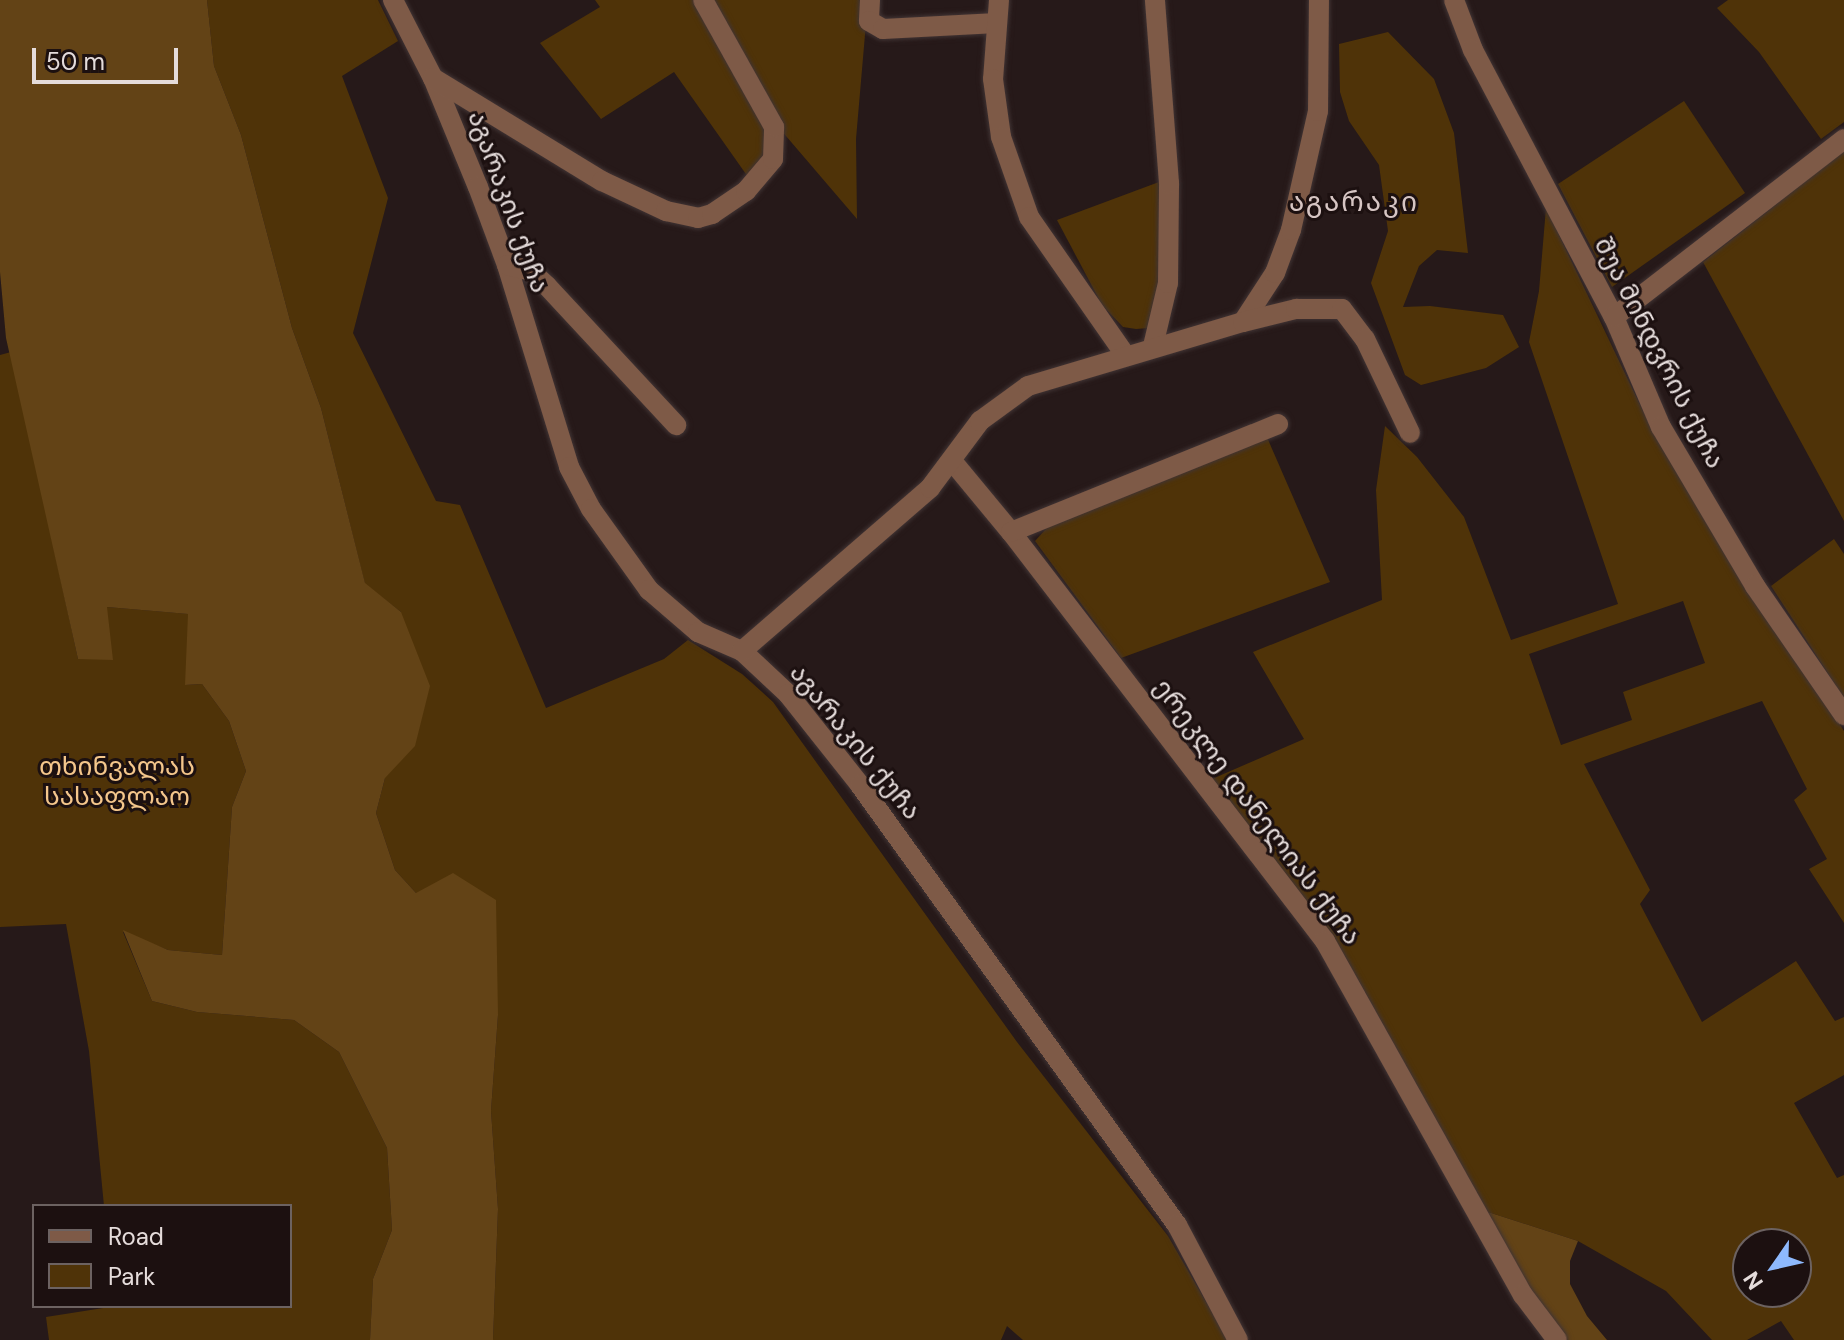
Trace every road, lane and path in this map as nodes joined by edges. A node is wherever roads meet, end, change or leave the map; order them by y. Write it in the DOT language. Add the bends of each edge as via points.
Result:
graph roads {
  1 [pos="393,0"];
  2 [pos="703,0"];
  3 [pos="870,0"];
  4 [pos="999,0"];
  5 [pos="1155,0"];
  6 [pos="1319,0"];
  7 [pos="1454,0"];
  8 [pos="997,23"];
  9 [pos="433,78"];
  10 [pos="1844,139"];
  11 [pos="507,265"];
  12 [pos="1614,317"];
  13 [pos="1243,322"];
  14 [pos="1153,346"];
  15 [pos="1126,356"];
  16 [pos="1278,424"];
  17 [pos="676,425"];
  18 [pos="1410,433"];
  19 [pos="953,462"];
  20 [pos="1011,532"];
  21 [pos="742,651"];
  22 [pos="1844,715"];
  23 [pos="1238,1340"];
  24 [pos="1557,1340"];
  1 -- 9 [label="street, აგარაკის ქუჩა"];
  2 -- 9 [label="street" via="774,127 773,159 746,191 712,214 698,218 666,211 602,181"];
  3 -- 8 [label="street" via="869,21 875,28"];
  4 -- 8 [label="street"];
  5 -- 14 [label="street" via="1169,183 1168,283"];
  6 -- 13 [label="street" via="1318,111 1291,230 1275,273"];
  7 -- 12 [label="street, შუა მინდვრის ქუჩა" via="1473,50"];
  8 -- 15 [label="street" via="993,79 1001,137 1029,217"];
  9 -- 11 [label="street, აგარაკის ქუჩა"];
  10 -- 12 [label="street"];
  11 -- 17 [label="street" via="531,271 547,286"];
  11 -- 21 [label="street, აგარაკის ქუჩა" via="569,467 591,509 649,590 698,632"];
  12 -- 22 [label="street, შუა მინდვრის ქუჩა" via="1661,427 1755,586"];
  13 -- 14 [label="street"];
  13 -- 18 [label="street" via="1296,309 1342,309 1365,339"];
  14 -- 15 [label="street"];
  15 -- 19 [label="street" via="1028,386 1005,400 980,421"];
  16 -- 20 [label="street"];
  19 -- 20 [label="street, ერეკლე დანელიას ქუჩა"];
  19 -- 21 [label="street" via="930,488"];
  20 -- 24 [label="street, ერეკლე დანელიას ქუჩა" via="1325,941 1523,1295"];
  21 -- 23 [label="street, აგარაკის ქუჩა" via="788,694 860,785 1140,1171 1177,1225"];
}
